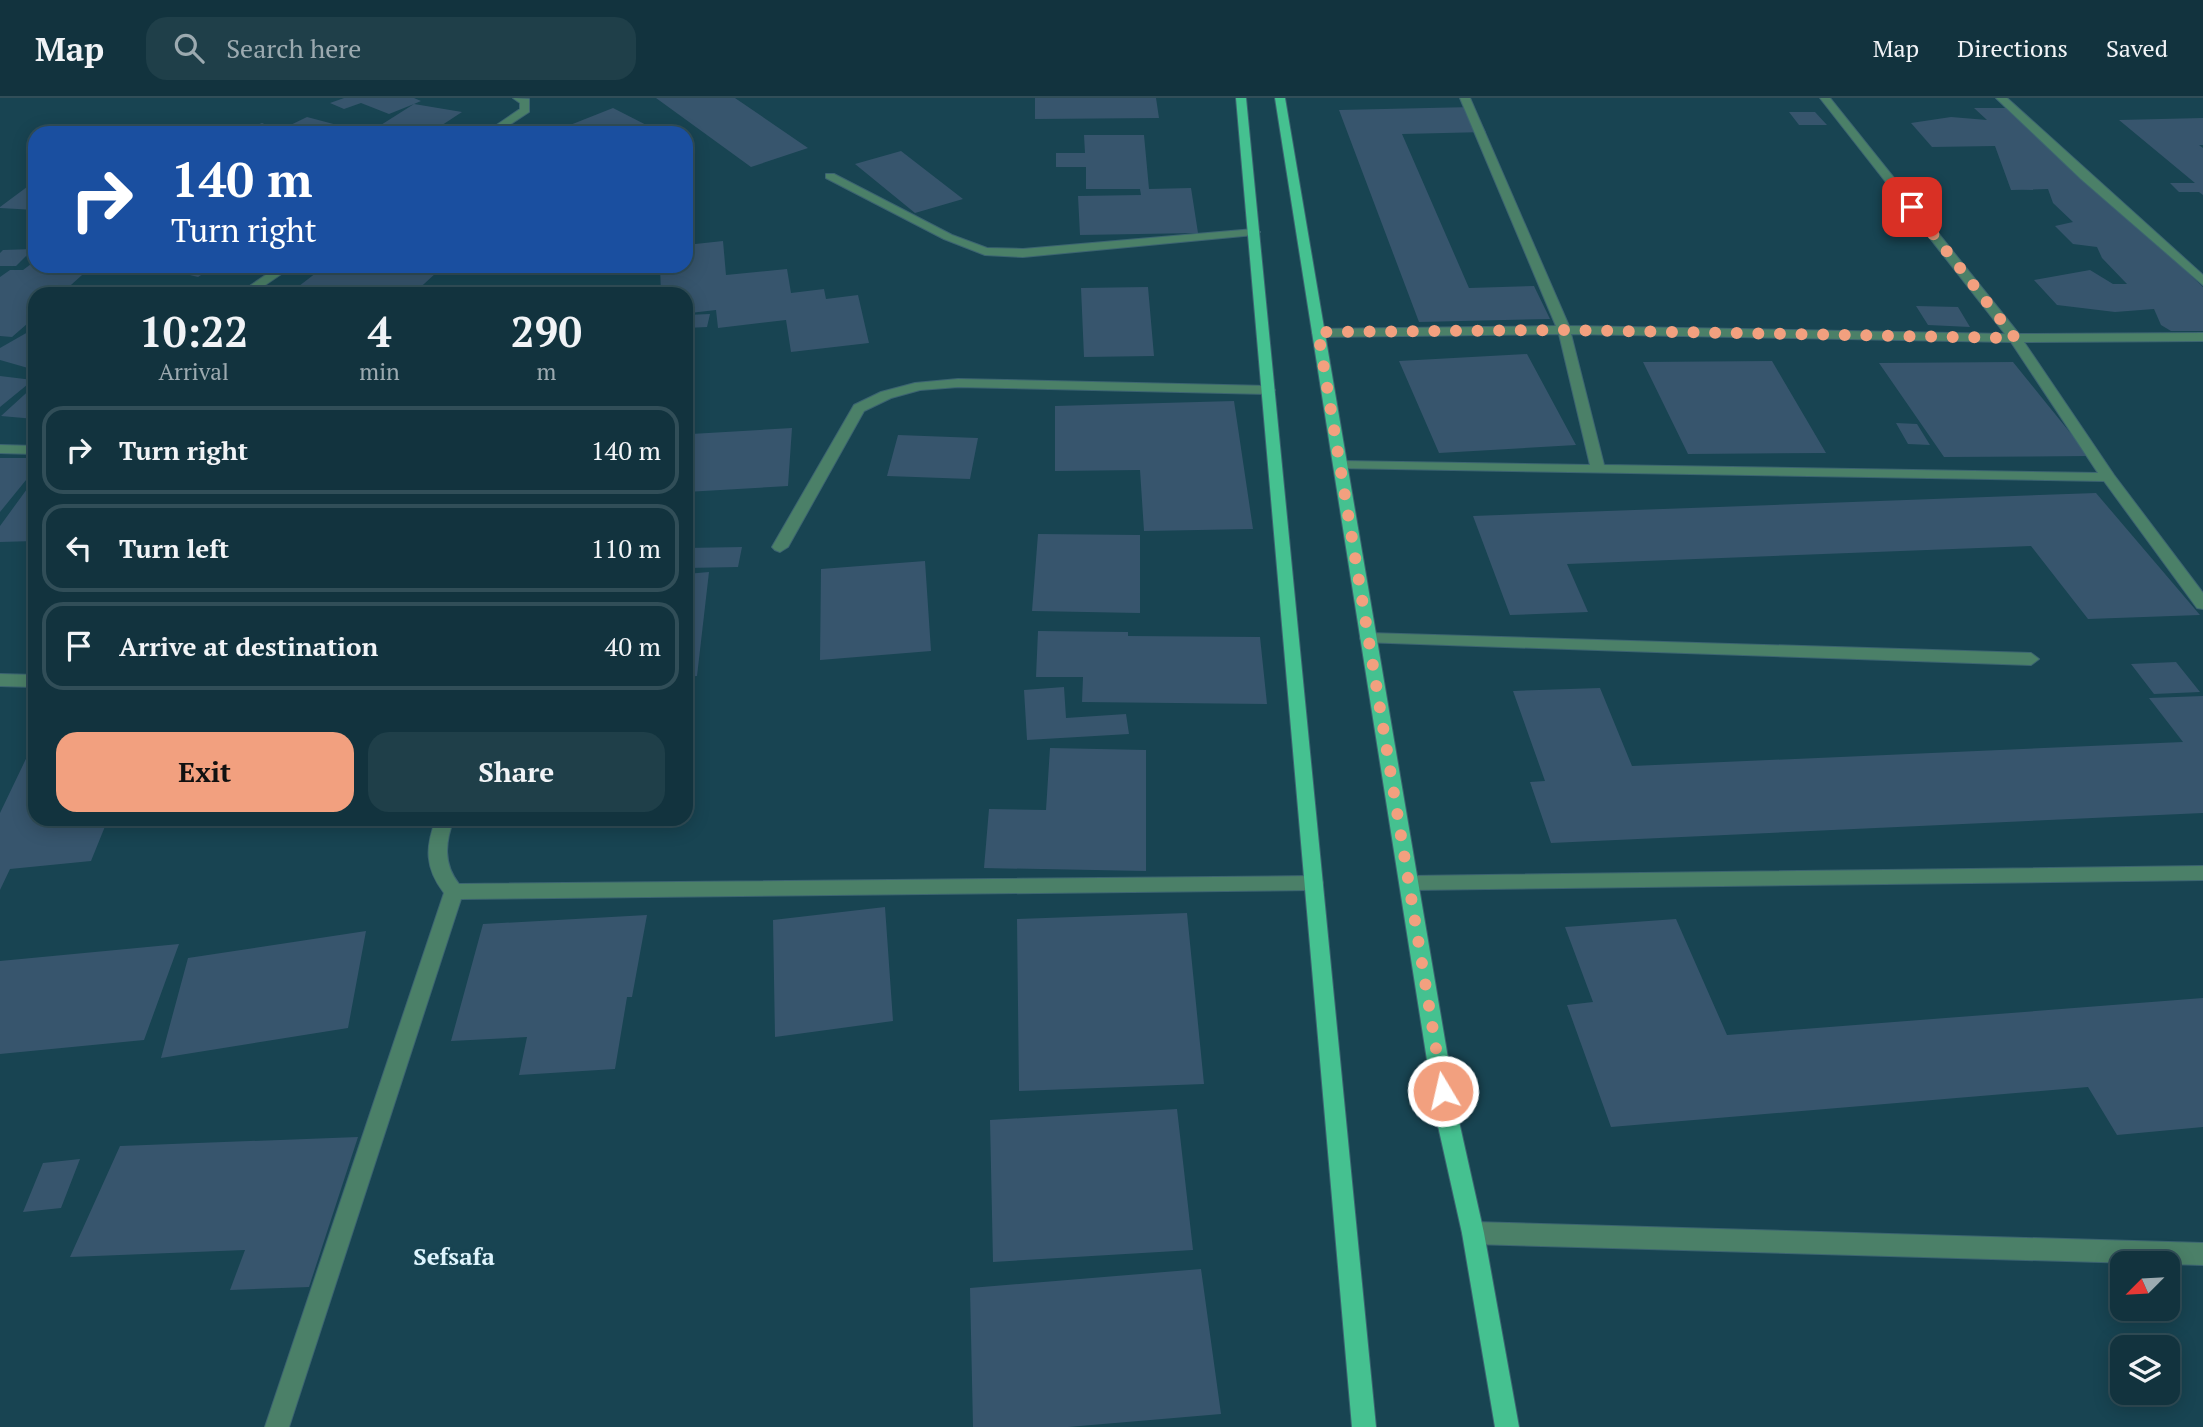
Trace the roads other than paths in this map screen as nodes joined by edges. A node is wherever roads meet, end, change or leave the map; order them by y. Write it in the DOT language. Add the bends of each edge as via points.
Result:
graph roads {
  1 [pos="517,98"];
  2 [pos="1241,98"];
  3 [pos="1279,98"];
  4 [pos="1465,98"];
  5 [pos="1825,98"];
  6 [pos="2001,98"];
  7 [pos="501,126"];
  8 [pos="830,176"];
  9 [pos="1254,232"];
  10 [pos="276,273"];
  11 [pos="2203,281"];
  12 [pos="255,287"];
  13 [pos="1563,330"];
  14 [pos="1318,332"];
  15 [pos="2203,337"];
  16 [pos="2015,338"];
  17 [pos="1268,390"];
  18 [pos="0,449"];
  19 [pos="28,450"];
  20 [pos="1340,465"];
  21 [pos="1598,469"];
  22 [pos="2108,477"];
  23 [pos="780,547"];
  24 [pos="2203,604"];
  25 [pos="1368,638"];
  26 [pos="2032,659"];
  27 [pos="0,680"];
  28 [pos="28,681"];
  29 [pos="442,826"];
  30 [pos="2203,873"];
  31 [pos="1314,883"];
  32 [pos="1409,883"];
  33 [pos="454,892"];
  34 [pos="1473,1233"];
  35 [pos="2203,1254"];
  36 [pos="277,1427"];
  37 [pos="1364,1427"];
  38 [pos="1507,1427"];
  1 -- 7 [label="street" via="525,101 525,110"];
  2 -- 9 [label="main road"];
  3 -- 14 [label="main road"];
  4 -- 13 [label="street"];
  5 -- 16 [label="street"];
  6 -- 11 [label="street"];
  8 -- 9 [label="street" via="948,237 985,251 1023,253"];
  9 -- 17 [label="main road"];
  10 -- 12 [label="street"];
  13 -- 14 [label="street"];
  13 -- 16 [label="street"];
  13 -- 21 [label="street"];
  14 -- 20 [label="main road"];
  15 -- 16 [label="street"];
  16 -- 22 [label="street"];
  17 -- 23 [label="street" via="958,383 886,395 859,408"];
  17 -- 31 [label="main road"];
  18 -- 19 [label="street"];
  20 -- 21 [label="street"];
  20 -- 25 [label="main road"];
  21 -- 22 [label="street"];
  22 -- 24 [label="street"];
  25 -- 26 [label="street"];
  25 -- 32 [label="main road"];
  27 -- 28 [label="street"];
  29 -- 33 [label="street" via="437,840 440,874"];
  30 -- 32 [label="street"];
  31 -- 33 [label="street"];
  31 -- 37 [label="main road"];
  32 -- 34 [label="main road" via="1447,1117"];
  33 -- 36 [label="street"];
  34 -- 35 [label="street"];
  34 -- 38 [label="main road"];
}
